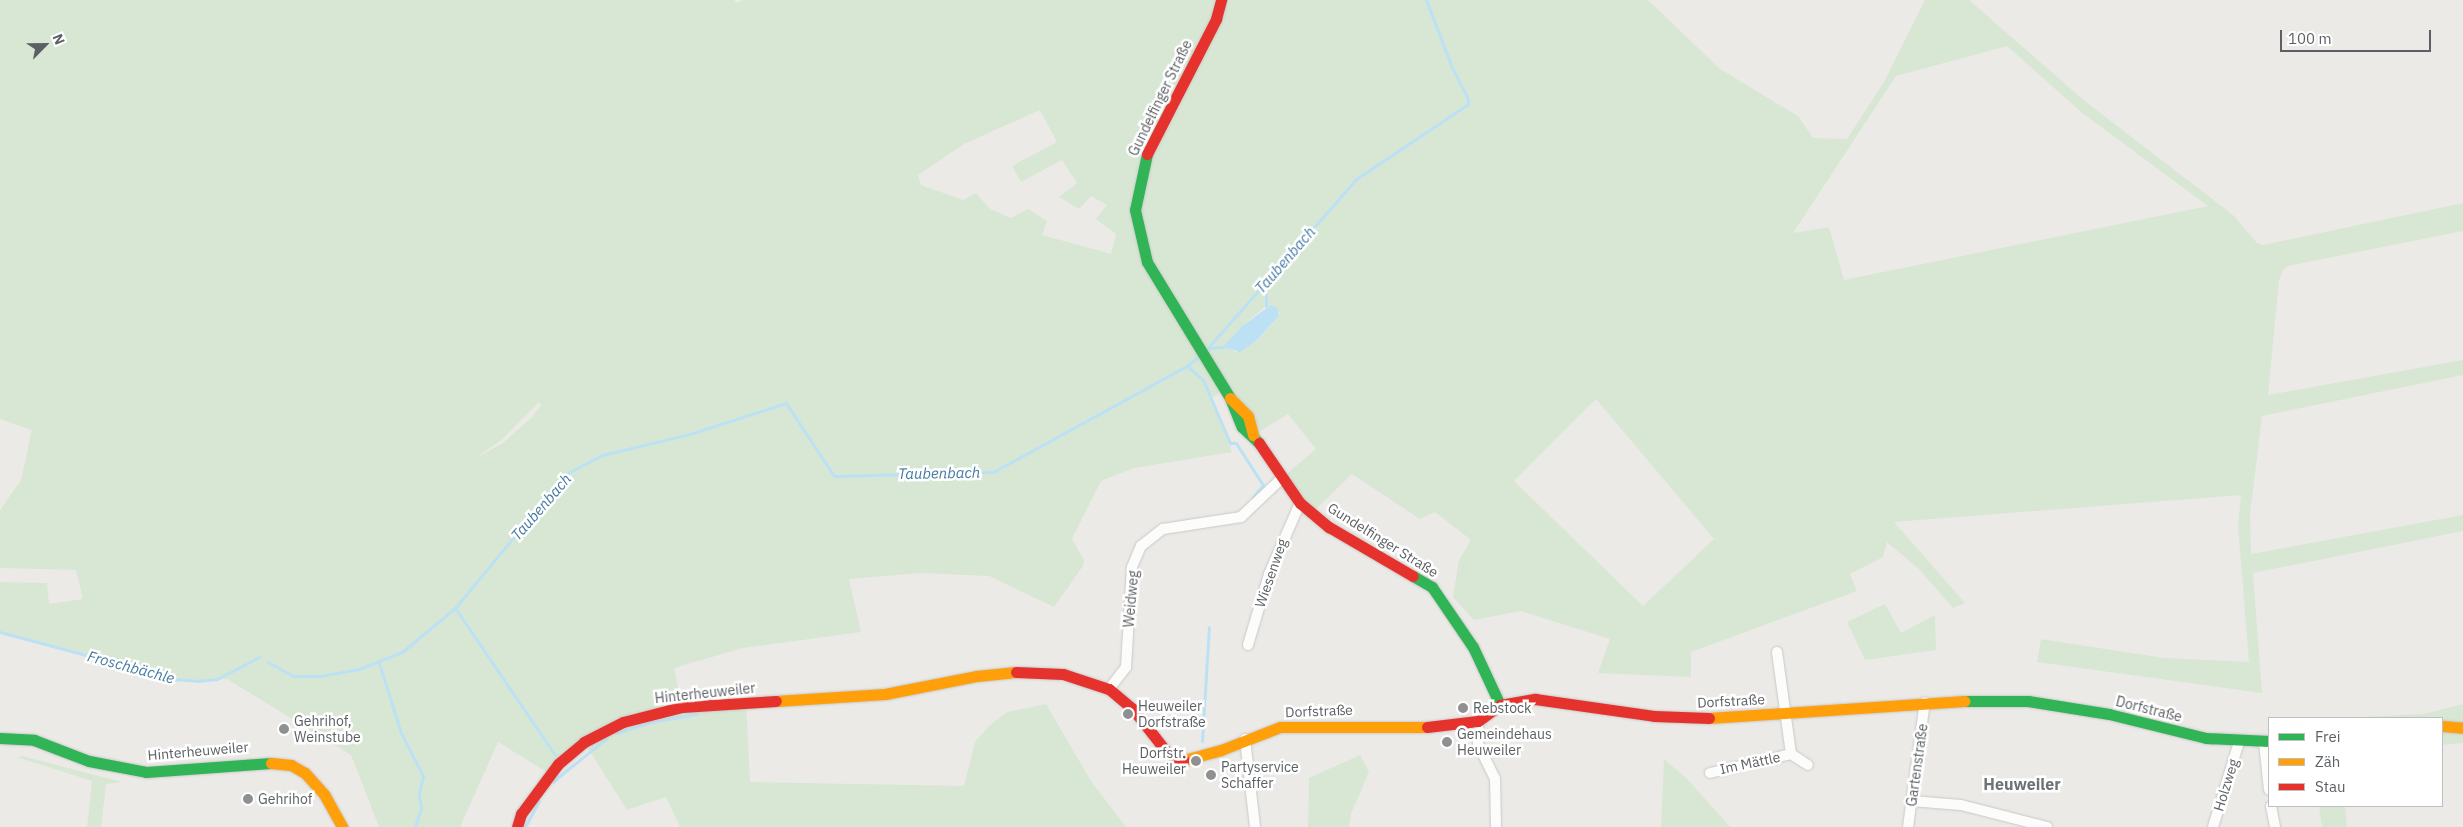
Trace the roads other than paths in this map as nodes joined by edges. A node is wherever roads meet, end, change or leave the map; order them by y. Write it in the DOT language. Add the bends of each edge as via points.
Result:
graph roads {
  1 [pos="1221,0"];
  2 [pos="1281,479"];
  3 [pos="1300,503"];
  4 [pos="1248,645"];
  5 [pos="1777,652"];
  6 [pos="1110,689"];
  7 [pos="886,694"];
  8 [pos="1925,702"];
  9 [pos="1500,705"];
  10 [pos="1786,713"];
  11 [pos="2463,719"];
  12 [pos="1478,721"];
  13 [pos="2452,726"];
  14 [pos="0,738"];
  15 [pos="1245,739"];
  16 [pos="2266,741"];
  17 [pos="2239,742"];
  18 [pos="1791,754"];
  19 [pos="1808,765"];
  20 [pos="1710,773"];
  21 [pos="2268,774"];
  22 [pos="1912,801"];
  23 [pos="2271,807"];
  24 [pos="342,827"];
  25 [pos="518,827"];
  26 [pos="1255,827"];
  27 [pos="1496,827"];
  28 [pos="1908,827"];
  29 [pos="2047,827"];
  30 [pos="2214,827"];
  31 [pos="2275,827"];
  1 -- 2 [label="street, Gundelfinger Straße" via="1216,19 1146,156 1135,210 1138,234 1147,262 1230,398 1242,427 1254,436"];
  2 -- 3 [label="street, Gundelfinger Straße"];
  2 -- 6 [label="street, Weidweg" via="1241,517 1163,529 1141,546 1132,567 1126,667"];
  3 -- 4 [label="street, Wiesenweg" via="1269,574"];
  3 -- 9 [label="street, Gundelfinger Straße" via="1330,527 1432,587 1474,647"];
  5 -- 10 [label="street, Dorfstraße"];
  6 -- 7 [label="street, Dorfstraße" via="1063,674 1019,672 977,676"];
  6 -- 15 [label="street, Dorfstraße" via="1133,709 1168,754 1183,760 1221,750"];
  7 -- 25 [label="street, Hinterheuweiler" via="682,707 622,722 584,742 558,764 522,814"];
  8 -- 10 [label="street, Dorfstraße"];
  8 -- 17 [label="street, Dorfstraße" via="2028,701 2109,714 2206,738"];
  8 -- 22 [label="street, Gartenstraße"];
  9 -- 10 [label="street, Dorfstraße" via="1535,699 1654,716 1713,718"];
  9 -- 12 [label="street, Dorfstraße"];
  10 -- 18 [label="street, Im Mättle"];
  11 -- 13 [label="street"];
  12 -- 15 [label="street, Dorfstraße" via="1434,727 1361,724 1280,727"];
  12 -- 27 [label="street" via="1478,744 1495,779"];
  14 -- 24 [label="street, Hinterheuweiler" via="34,740 88,761 146,772 259,761 291,765 305,773 324,794"];
  15 -- 26 [label="street"];
  16 -- 17 [label="street, Dorfstraße"];
  16 -- 21 [label="street"];
  17 -- 30 [label="street, Holzweg"];
  18 -- 19 [label="street, Im Mättle"];
  18 -- 20 [label="street, Im Mättle"];
  22 -- 28 [label="street, Gartenstraße"];
  22 -- 29 [label="street" via="1961,804"];
  23 -- 31 [label="street"];
}
